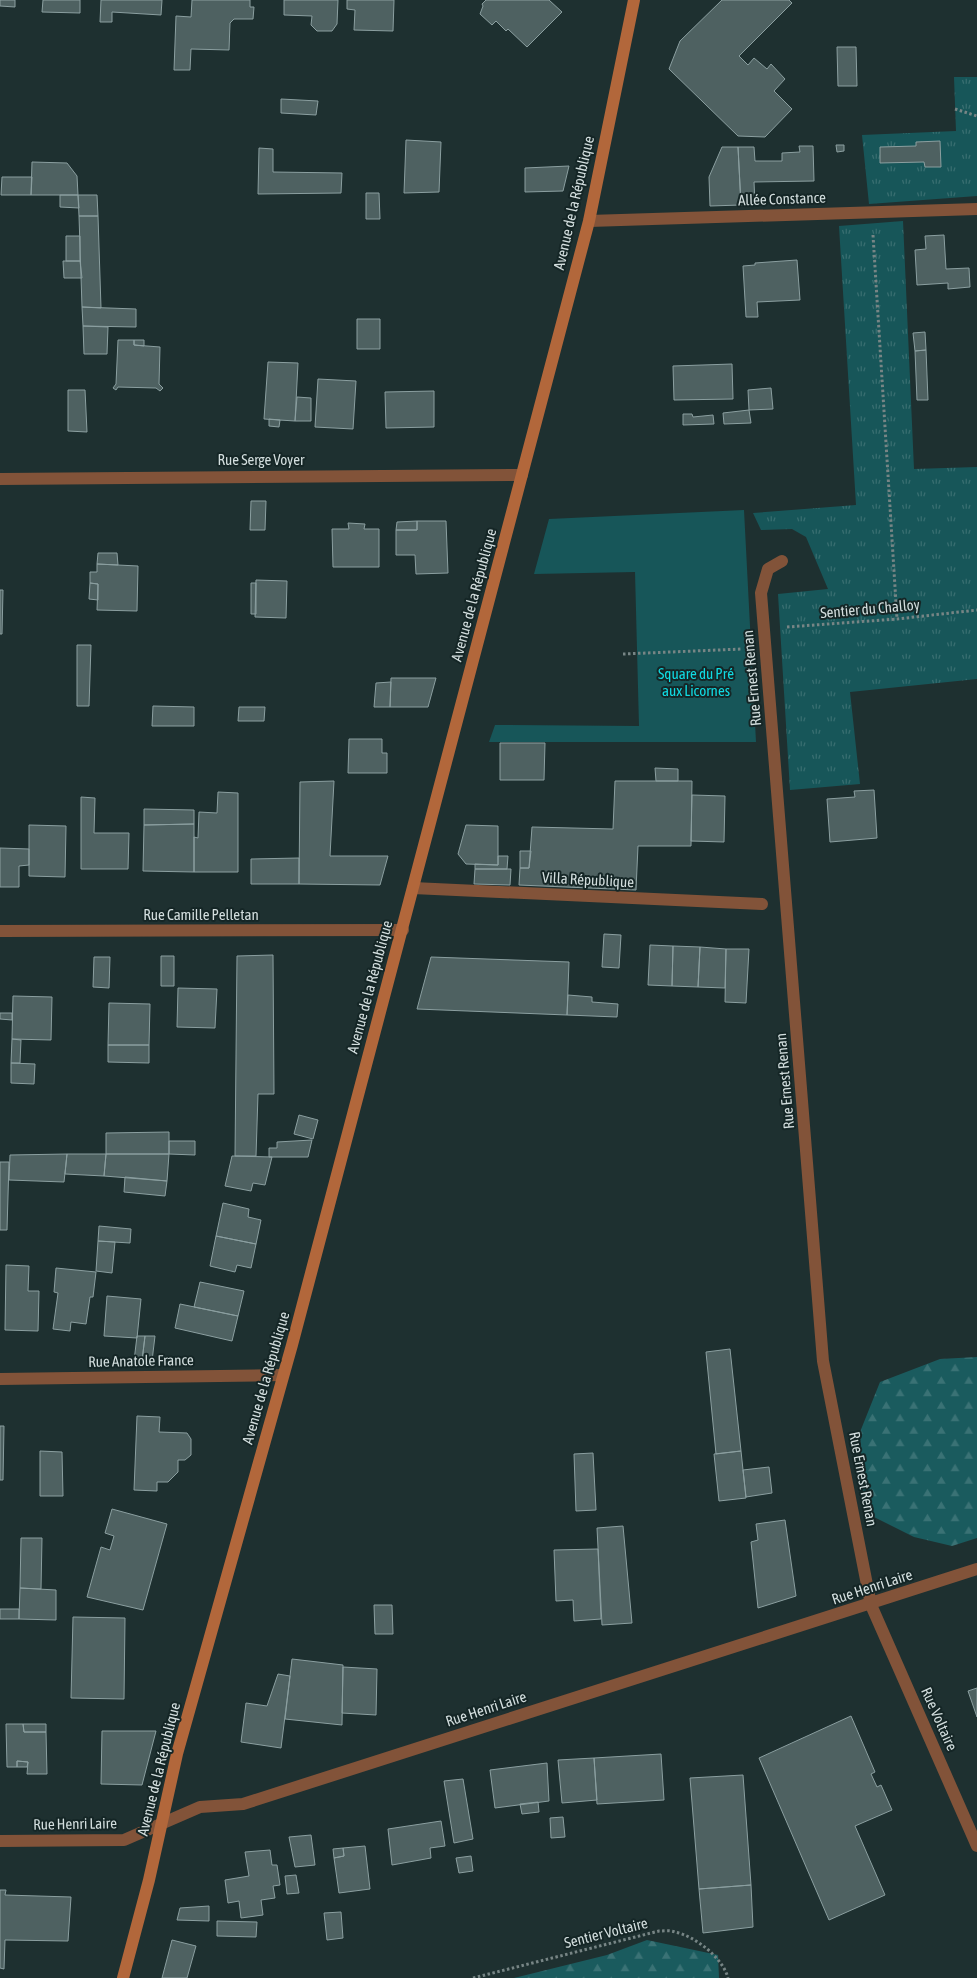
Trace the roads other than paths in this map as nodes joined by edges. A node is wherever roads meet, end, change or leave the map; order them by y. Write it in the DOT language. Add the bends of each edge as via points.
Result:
graph roads {
  1 [pos="634,0"];
  2 [pos="977,209"];
  3 [pos="589,220"];
  4 [pos="522,475"];
  5 [pos="0,478"];
  6 [pos="782,561"];
  7 [pos="413,888"];
  8 [pos="762,904"];
  9 [pos="0,930"];
  10 [pos="403,930"];
  11 [pos="283,1375"];
  12 [pos="0,1379"];
  13 [pos="977,1569"];
  14 [pos="871,1605"];
  15 [pos="162,1825"];
  16 [pos="0,1841"];
  17 [pos="977,1846"];
  18 [pos="123,1978"];
  1 -- 3 [label="main road, Avenue de la République"];
  2 -- 3 [label="street, Allée Constance"];
  3 -- 4 [label="main road, Avenue de la République"];
  4 -- 5 [label="street, Rue Serge Voyer"];
  4 -- 7 [label="main road, Avenue de la République"];
  6 -- 14 [label="street, Rue Ernest Renan" via="768,569 761,593 823,1361"];
  7 -- 8 [label="street, Villa République"];
  7 -- 10 [label="main road, Avenue de la République"];
  9 -- 10 [label="street, Rue Camille Pelletan"];
  10 -- 11 [label="main road, Avenue de la République"];
  11 -- 12 [label="street, Rue Anatole France"];
  11 -- 15 [label="main road, Avenue de la République" via="179,1748"];
  13 -- 14 [label="street, Rue Henri Laire"];
  14 -- 15 [label="street, Rue Henri Laire" via="243,1804 200,1807"];
  14 -- 17 [label="street, Rue Voltaire"];
  15 -- 16 [label="street, Rue Henri Laire" via="124,1840"];
  15 -- 18 [label="main road, Avenue de la République"];
}
